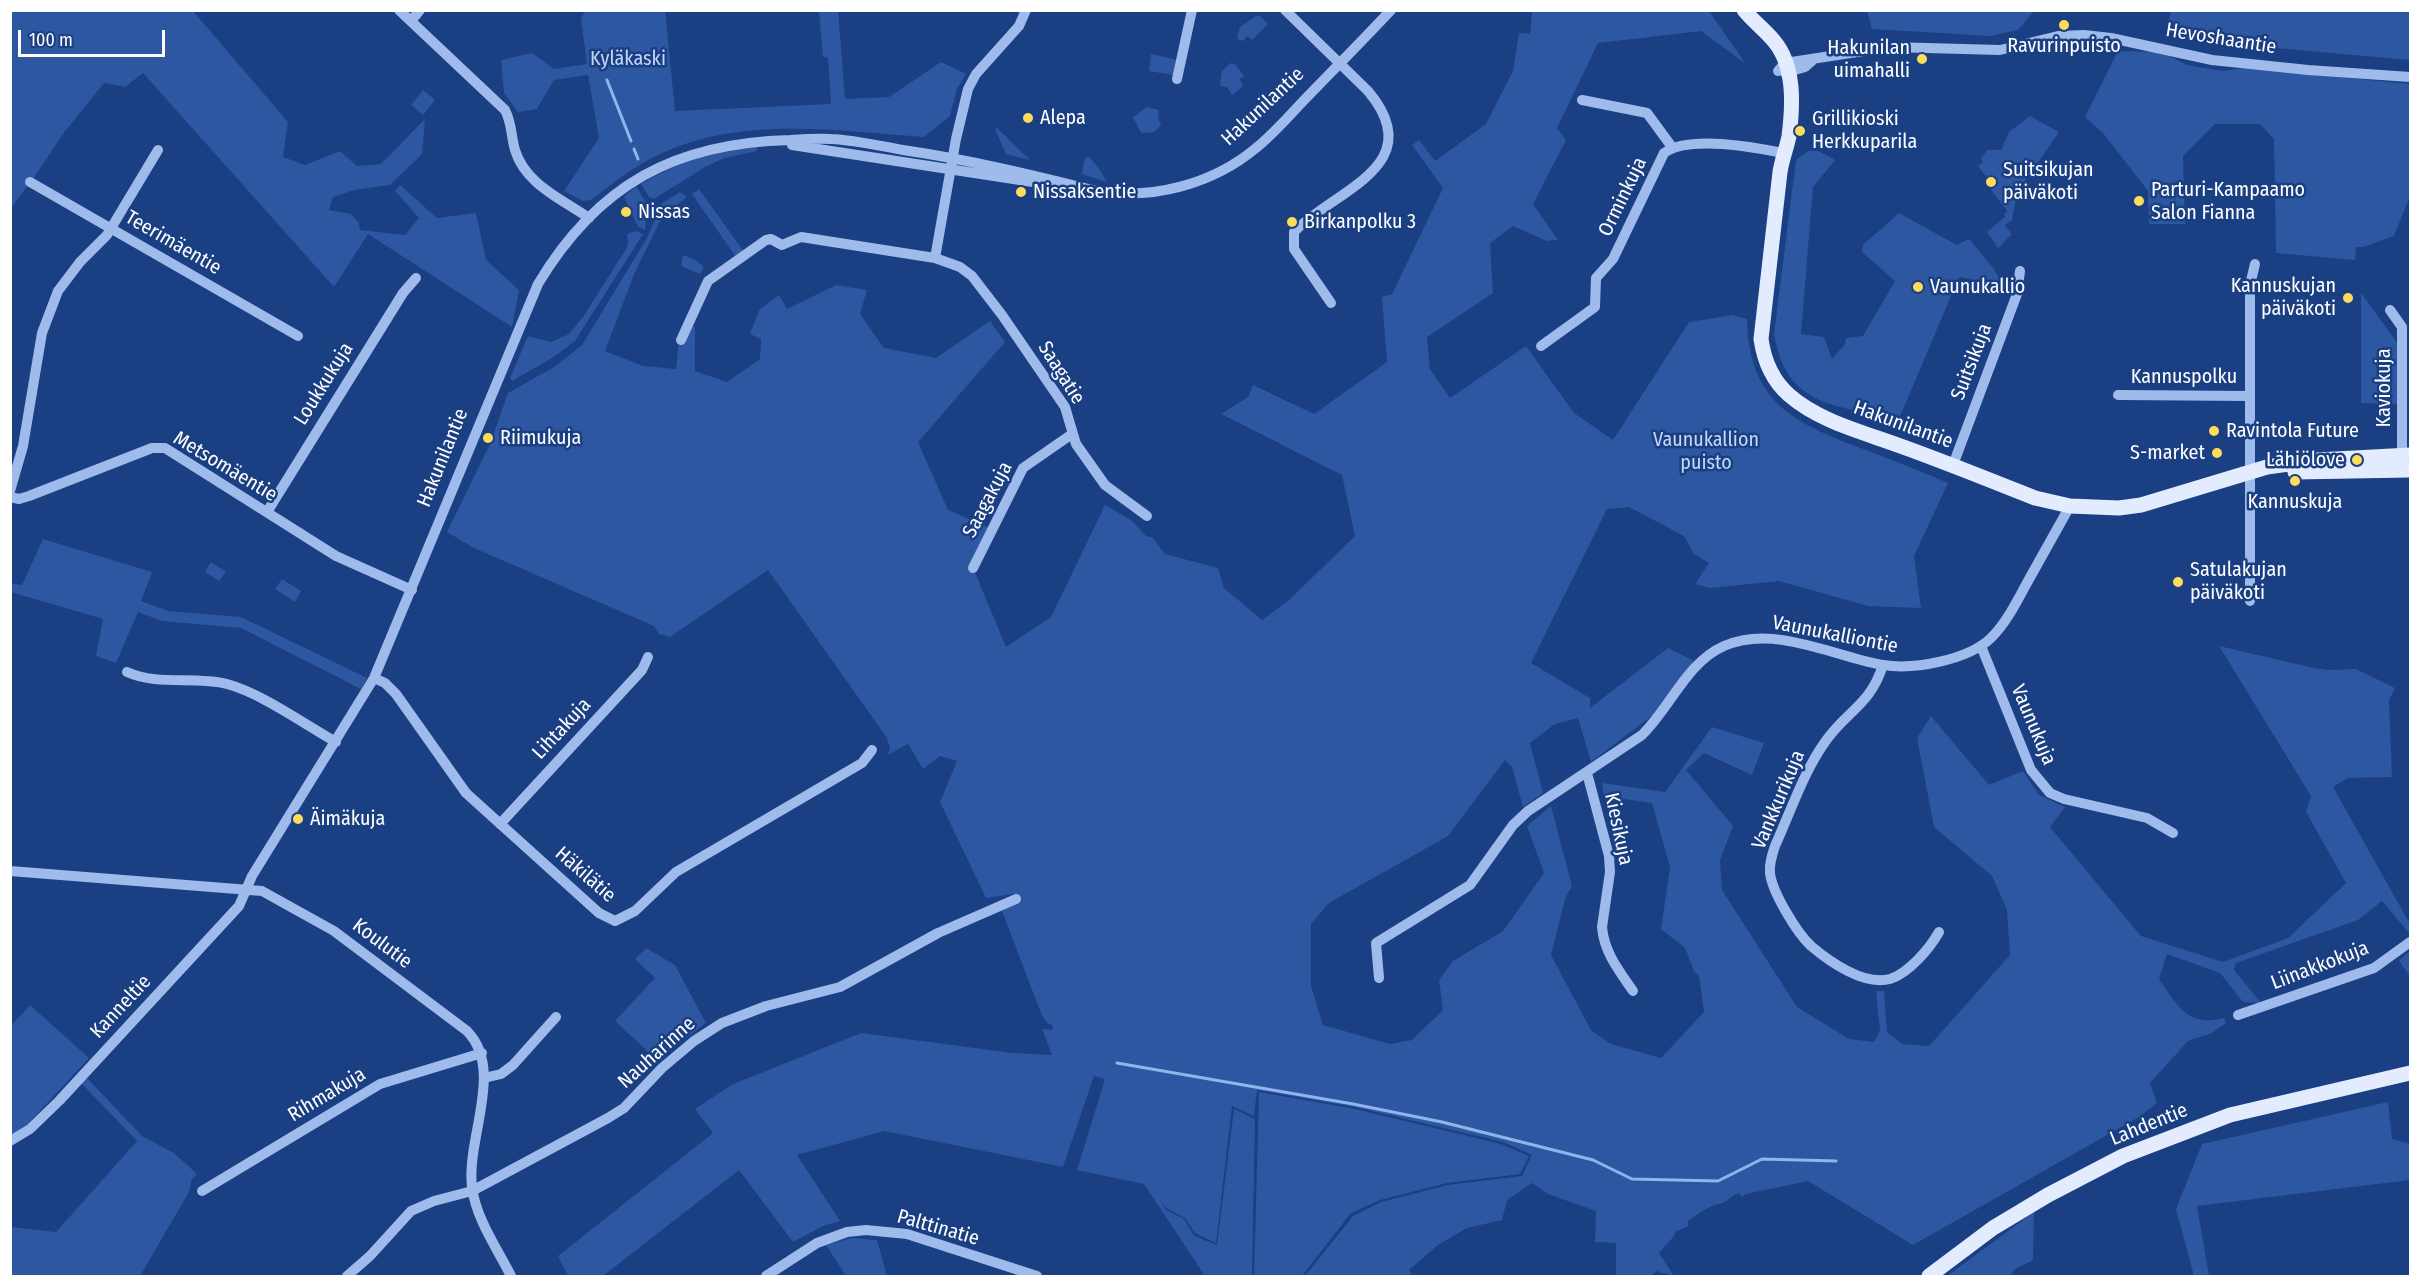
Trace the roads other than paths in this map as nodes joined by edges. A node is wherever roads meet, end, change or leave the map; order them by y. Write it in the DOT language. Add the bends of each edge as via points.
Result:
graph roads {
  1 [pos="399,10"];
  2 [pos="420,10"];
  3 [pos="1026,10"];
  4 [pos="1192,10"];
  5 [pos="1391,10"];
  6 [pos="1744,10"];
  7 [pos="1290,12"];
  8 [pos="411,21"];
  9 [pos="1340,63"];
  10 [pos="1784,69"];
  11 [pos="2410,77"];
  12 [pos="1177,79"];
  13 [pos="1582,100"];
  14 [pos="764,141"];
  15 [pos="1672,147"];
  16 [pos="158,150"];
  17 [pos="1783,153"];
  18 [pos="953,158"];
  19 [pos="951,170"];
  20 [pos="30,182"];
  21 [pos="1104,192"];
  22 [pos="589,218"];
  23 [pos="111,228"];
  24 [pos="935,258"];
  25 [pos="2255,264"];
  26 [pos="2020,271"];
  27 [pos="416,278"];
  28 [pos="1331,303"];
  29 [pos="2390,310"];
  30 [pos="298,336"];
  31 [pos="681,340"];
  32 [pos="1541,346"];
  33 [pos="2118,395"];
  34 [pos="2249,396"];
  35 [pos="1072,434"];
  36 [pos="2406,462"];
  37 [pos="1953,465"];
  38 [pos="2251,473"];
  39 [pos="10,492"];
  40 [pos="10,497"];
  41 [pos="2070,506"];
  42 [pos="267,512"];
  43 [pos="1147,516"];
  44 [pos="973,568"];
  45 [pos="412,590"];
  46 [pos="2250,601"];
  47 [pos="1981,646"];
  48 [pos="648,657"];
  49 [pos="1883,665"];
  50 [pos="127,672"];
  51 [pos="374,678"];
  52 [pos="336,742"];
  53 [pos="872,750"];
  54 [pos="1587,773"];
  55 [pos="500,824"];
  56 [pos="2173,833"];
  57 [pos="10,871"];
  58 [pos="247,889"];
  59 [pos="1016,898"];
  60 [pos="1940,932"];
  61 [pos="2410,942"];
  62 [pos="1379,978"];
  63 [pos="1633,991"];
  64 [pos="2238,1015"];
  65 [pos="556,1017"];
  66 [pos="482,1053"];
  67 [pos="2410,1073"];
  68 [pos="484,1078"];
  69 [pos="10,1141"];
  70 [pos="202,1191"];
  71 [pos="472,1191"];
  72 [pos="347,1276"];
  73 [pos="511,1276"];
  74 [pos="766,1276"];
  75 [pos="1037,1276"];
  76 [pos="1929,1276"];
  1 -- 8 [label="street"];
  2 -- 8 [label="street"];
  3 -- 18 [label="street" via="1019,26 976,74 968,89"];
  4 -- 12 [label="street"];
  5 -- 9 [label="street, Hakunilantie"];
  6 -- 10 [label="main road, Hakunilantie" via="1774,40"];
  7 -- 9 [label="street"];
  8 -- 22 [label="street" via="505,110 516,152 532,179"];
  9 -- 21 [label="street, Hakunilantie" via="1266,140 1228,168 1168,190"];
  9 -- 28 [label="street" via="1380,105 1388,145 1376,170 1294,232 1293,249"];
  10 -- 11 [label="street, Hevoshaantie" via="1890,47 2000,50 2058,36 2084,35 2212,60"];
  10 -- 17 [label="main road, Hakunilantie" via="1779,139"];
  13 -- 15 [label="street" via="1647,113"];
  14 -- 18 [label="street, Hakunilantie" via="831,139"];
  14 -- 19 [label="street, Hakunilantie"];
  14 -- 22 [label="street, Hakunilantie" via="716,147 661,166 621,190"];
  15 -- 17 [label="street, Orminkuja" via="1696,143"];
  15 -- 32 [label="street, Orminkuja" via="1664,153 1612,259 1596,278 1595,307"];
  16 -- 23 [label="street"];
  17 -- 37 [label="main road, Hakunilantie" via="1761,323 1763,351 1771,372 1787,393 1816,413"];
  18 -- 19 [label="street"];
  18 -- 21 [label="street, Hakunilantie"];
  19 -- 21 [label="street, Hakunilantie"];
  19 -- 24 [label="street"];
  20 -- 23 [label="street, Teerimäentie"];
  22 -- 45 [label="street, Hakunilantie" via="552,261 532,296"];
  23 -- 30 [label="street, Teerimäentie"];
  23 -- 39 [label="street" via="66,278 51,307 42,333 23,446"];
  24 -- 31 [label="street, Saagatie" via="801,237 782,245 771,238 708,281"];
  24 -- 35 [label="street, Saagatie" via="960,267 982,287 1065,406"];
  25 -- 34 [label="street" via="2250,285"];
  26 -- 37 [label="street, Suitsikuja" via="2017,294"];
  27 -- 42 [label="street, Loukkukuja"];
  29 -- 36 [label="street, Kaviokuja" via="2402,327"];
  33 -- 34 [label="street, Kannuspolku"];
  34 -- 38 [label="street"];
  35 -- 43 [label="street, Saagatie" via="1105,485"];
  35 -- 44 [label="street, Saagakuja" via="1023,468"];
  36 -- 38 [label="main road, Hakunilantie" via="2317,460"];
  37 -- 41 [label="main road, Hakunilantie" via="2035,498"];
  38 -- 41 [label="main road, Hakunilantie" via="2141,505"];
  38 -- 46 [label="street"];
  40 -- 42 [label="street, Metsomäentie" via="29,496 159,447"];
  41 -- 47 [label="street, Vaunukalliontie" via="2008,616"];
  42 -- 45 [label="street, Metsomäentie" via="336,556"];
  45 -- 51 [label="street, Hakunilantie"];
  47 -- 49 [label="street, Vaunukalliontie" via="1932,664"];
  47 -- 56 [label="street, Vaunukuja" via="2031,770 2050,794 2147,818"];
  48 -- 55 [label="street, Lihtakuja" via="642,670"];
  49 -- 54 [label="street, Vaunukalliontie" via="1796,642 1739,641 1714,651 1695,668 1642,735"];
  49 -- 60 [label="street, Vankkurikuja" via="1867,698 1832,732 1816,755 1775,846 1770,873 1775,891 1809,944 1832,962 1863,977 1880,980 1899,974 1930,949"];
  50 -- 52 [label="street" via="142,679 224,684 244,690"];
  51 -- 52 [label="street, Hakunilantie"];
  51 -- 55 [label="street, Häkilätie" via="396,694 466,793"];
  52 -- 58 [label="street, Hakunilantie"];
  53 -- 55 [label="street, Häkilätie" via="862,763 676,872 635,910 615,921 598,913"];
  54 -- 62 [label="street, Vaunukalliontie" via="1513,825 1470,885 1376,943"];
  54 -- 63 [label="street, Kiesikuja" via="1609,856 1610,879 1602,934 1614,965"];
  57 -- 58 [label="street, Koulutie"];
  58 -- 66 [label="street, Koulutie" via="275,897 344,938 467,1030"];
  58 -- 69 [label="street, Kanneltie" via="239,906 59,1101 30,1129"];
  59 -- 71 [label="street, Nauharinne" via="938,933 840,987 766,1006 722,1023 662,1068 609,1119"];
  61 -- 64 [label="street, Liinakkokuja" via="2374,968"];
  65 -- 68 [label="street" via="513,1065 501,1074"];
  66 -- 68 [label="street"];
  66 -- 70 [label="street, Rihmakuja" via="370,1088"];
  67 -- 76 [label="main road, Lahdentie" via="2230,1115 2123,1156 1993,1228"];
  68 -- 71 [label="street" via="471,1160"];
  71 -- 72 [label="street, Nauharinne" via="434,1200 411,1211"];
  71 -- 73 [label="street" via="479,1214"];
  74 -- 75 [label="street, Palttinatie" via="817,1243 866,1230 907,1234"];
}
